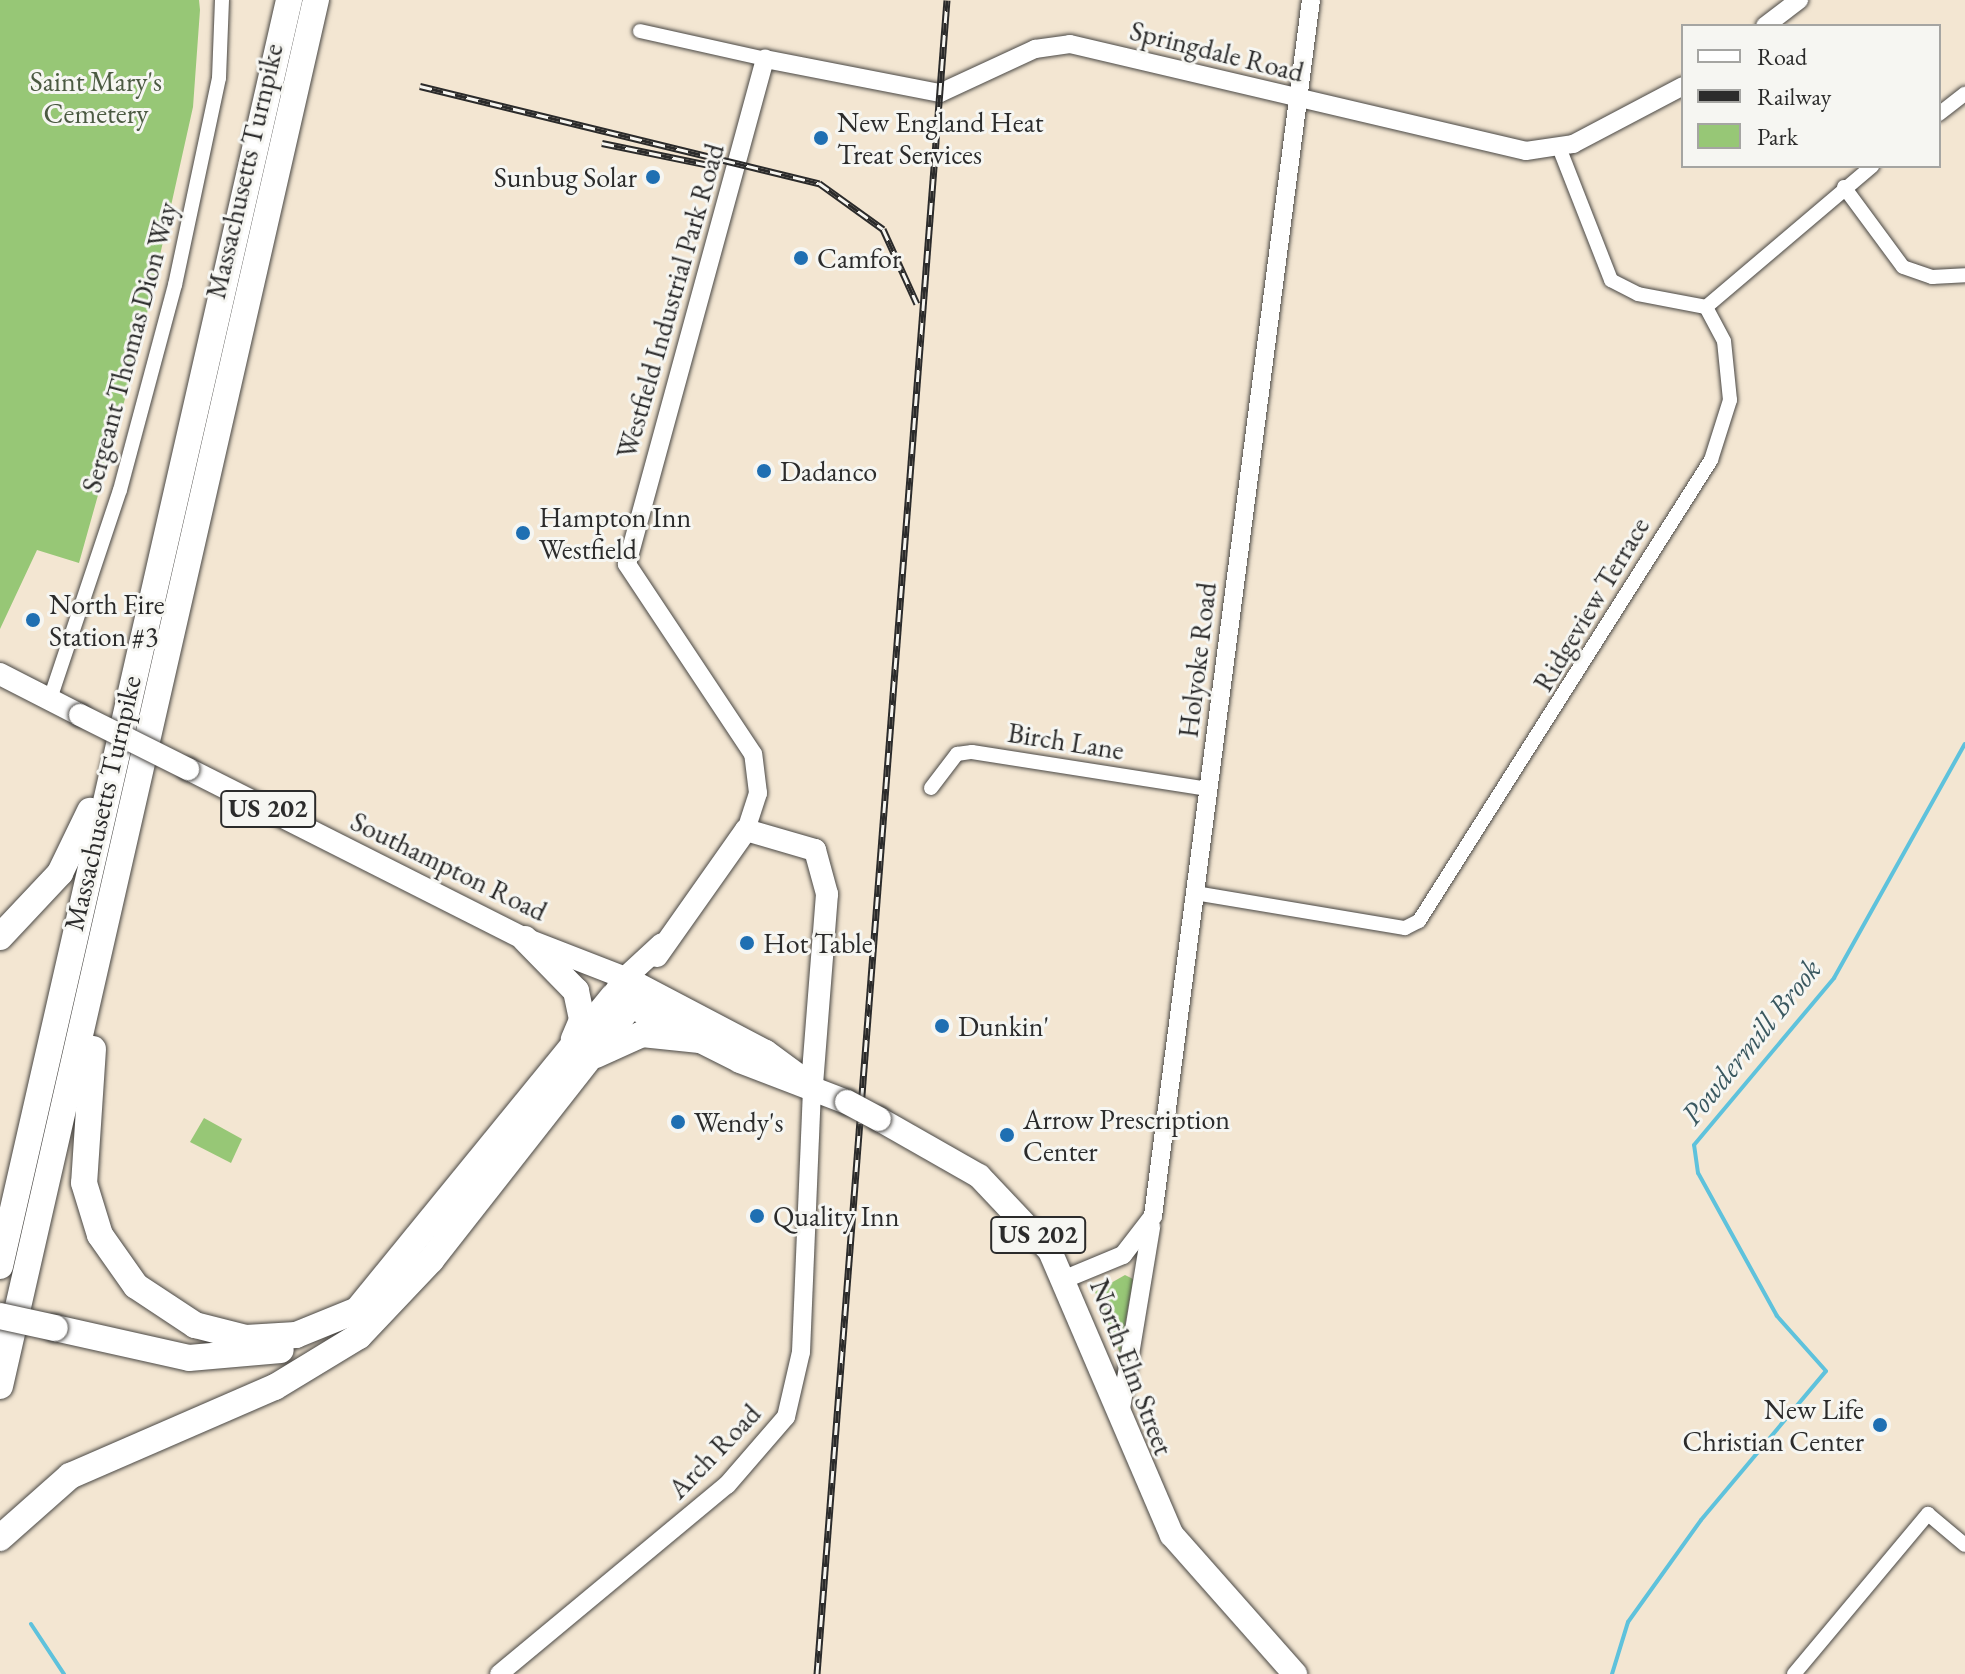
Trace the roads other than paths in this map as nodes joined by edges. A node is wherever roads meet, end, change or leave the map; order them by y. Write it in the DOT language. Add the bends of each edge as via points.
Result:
graph roads {
  1 [pos="222,0"];
  2 [pos="289,0"];
  3 [pos="316,0"];
  4 [pos="1311,0"];
  5 [pos="1799,0"];
  6 [pos="1768,24"];
  7 [pos="640,31"];
  8 [pos="765,59"];
  9 [pos="1681,87"];
  10 [pos="1965,94"];
  11 [pos="1298,100"];
  12 [pos="1941,112"];
  13 [pos="1559,147"];
  14 [pos="1869,168"];
  15 [pos="1844,187"];
  16 [pos="1965,275"];
  17 [pos="1706,307"];
  18 [pos="185,456"];
  19 [pos="0,674"];
  20 [pos="50,699"];
  21 [pos="145,765"];
  22 [pos="931,788"];
  23 [pos="1208,789"];
  24 [pos="746,830"];
  25 [pos="1195,893"];
  26 [pos="0,937"];
  27 [pos="525,939"];
  28 [pos="628,991"];
  29 [pos="700,1040"];
  30 [pos="570,1063"];
  31 [pos="812,1086"];
  32 [pos="879,1119"];
  33 [pos="1153,1216"];
  34 [pos="0,1266"];
  35 [pos="1065,1279"];
  36 [pos="366,1314"];
  37 [pos="0,1316"];
  38 [pos="0,1330"];
  39 [pos="53,1335"];
  40 [pos="0,1386"];
  41 [pos="1120,1415"];
  42 [pos="0,1538"];
  43 [pos="1965,1545"];
  44 [pos="499,1674"];
  45 [pos="1295,1674"];
  46 [pos="1794,1674"];
  1 -- 20 [label="street, Sergeant Thomas Dion Way" via="219,78 175,285 120,490"];
  2 -- 18 [label="highway, Massachusetts Turnpike"];
  3 -- 21 [label="highway, Massachusetts Turnpike"];
  4 -- 11 [label="street, Holyoke Road"];
  5 -- 6 [label="street"];
  7 -- 8 [label="street, Springdale Road"];
  8 -- 11 [label="street, Springdale Road" via="940,93 1035,49 1070,44"];
  8 -- 24 [label="street, Westfield Industrial Park Road" via="627,564 753,754 755,807"];
  9 -- 13 [label="street, Springdale Road"];
  10 -- 12 [label="street"];
  11 -- 13 [label="street, Springdale Road" via="1498,146"];
  11 -- 23 [label="street, Holyoke Road"];
  13 -- 17 [label="street" via="1611,280 1638,294"];
  14 -- 15 [label="street"];
  15 -- 16 [label="street" via="1903,267 1932,277"];
  15 -- 17 [label="street"];
  17 -- 25 [label="street, Ridgeview Terrace" via="1724,341 1732,382 1711,460 1419,921 1405,928"];
  18 -- 26 [label="highway" via="78,842 40,900"];
  18 -- 34 [label="highway, Massachusetts Turnpike"];
  19 -- 20 [label="main road, Southampton Road / US 202"];
  20 -- 27 [label="main road, Southampton Road / US 202, bridge"];
  21 -- 36 [label="highway" via="83,1120 84,1183 96,1226 143,1292 212,1331 285,1337"];
  21 -- 40 [label="highway, Massachusetts Turnpike"];
  22 -- 23 [label="street, Birch Lane" via="957,754 972,752"];
  23 -- 25 [label="street, Holyoke Road"];
  24 -- 28 [label="main road"];
  24 -- 31 [label="main road" via="797,841 824,866"];
  25 -- 33 [label="street, Holyoke Road"];
  27 -- 28 [label="main road, Southampton Road / US 202" via="572,958"];
  27 -- 30 [label="highway" via="563,971 580,1001 582,1020"];
  28 -- 29 [label="highway, Southampton Road / US 202"];
  28 -- 30 [label="highway"];
  28 -- 31 [label="highway, Southampton Road / US 202" via="783,1062"];
  29 -- 30 [label="highway" via="628,1037"];
  29 -- 31 [label="highway, Southampton Road / US 202"];
  30 -- 36 [label="highway" via="431,1260"];
  31 -- 32 [label="highway, Southampton Road / US 202, bridge"];
  31 -- 44 [label="street, Arch Road" via="801,1352 786,1417 761,1452 684,1524"];
  32 -- 35 [label="highway, North Elm Street / US 202" via="979,1176 1025,1218"];
  33 -- 35 [label="street" via="1123,1255"];
  33 -- 41 [label="street, Holyoke Road"];
  35 -- 41 [label="highway, North Elm Street / US 202"];
  36 -- 39 [label="highway" via="302,1344 226,1358"];
  36 -- 42 [label="highway" via="359,1336 299,1375 70,1476"];
  37 -- 39 [label="highway, bridge"];
  38 -- 39 [label="highway"];
  41 -- 45 [label="highway, North Elm Street / US 202" via="1182,1550"];
  43 -- 46 [label="street" via="1928,1514"];
}
